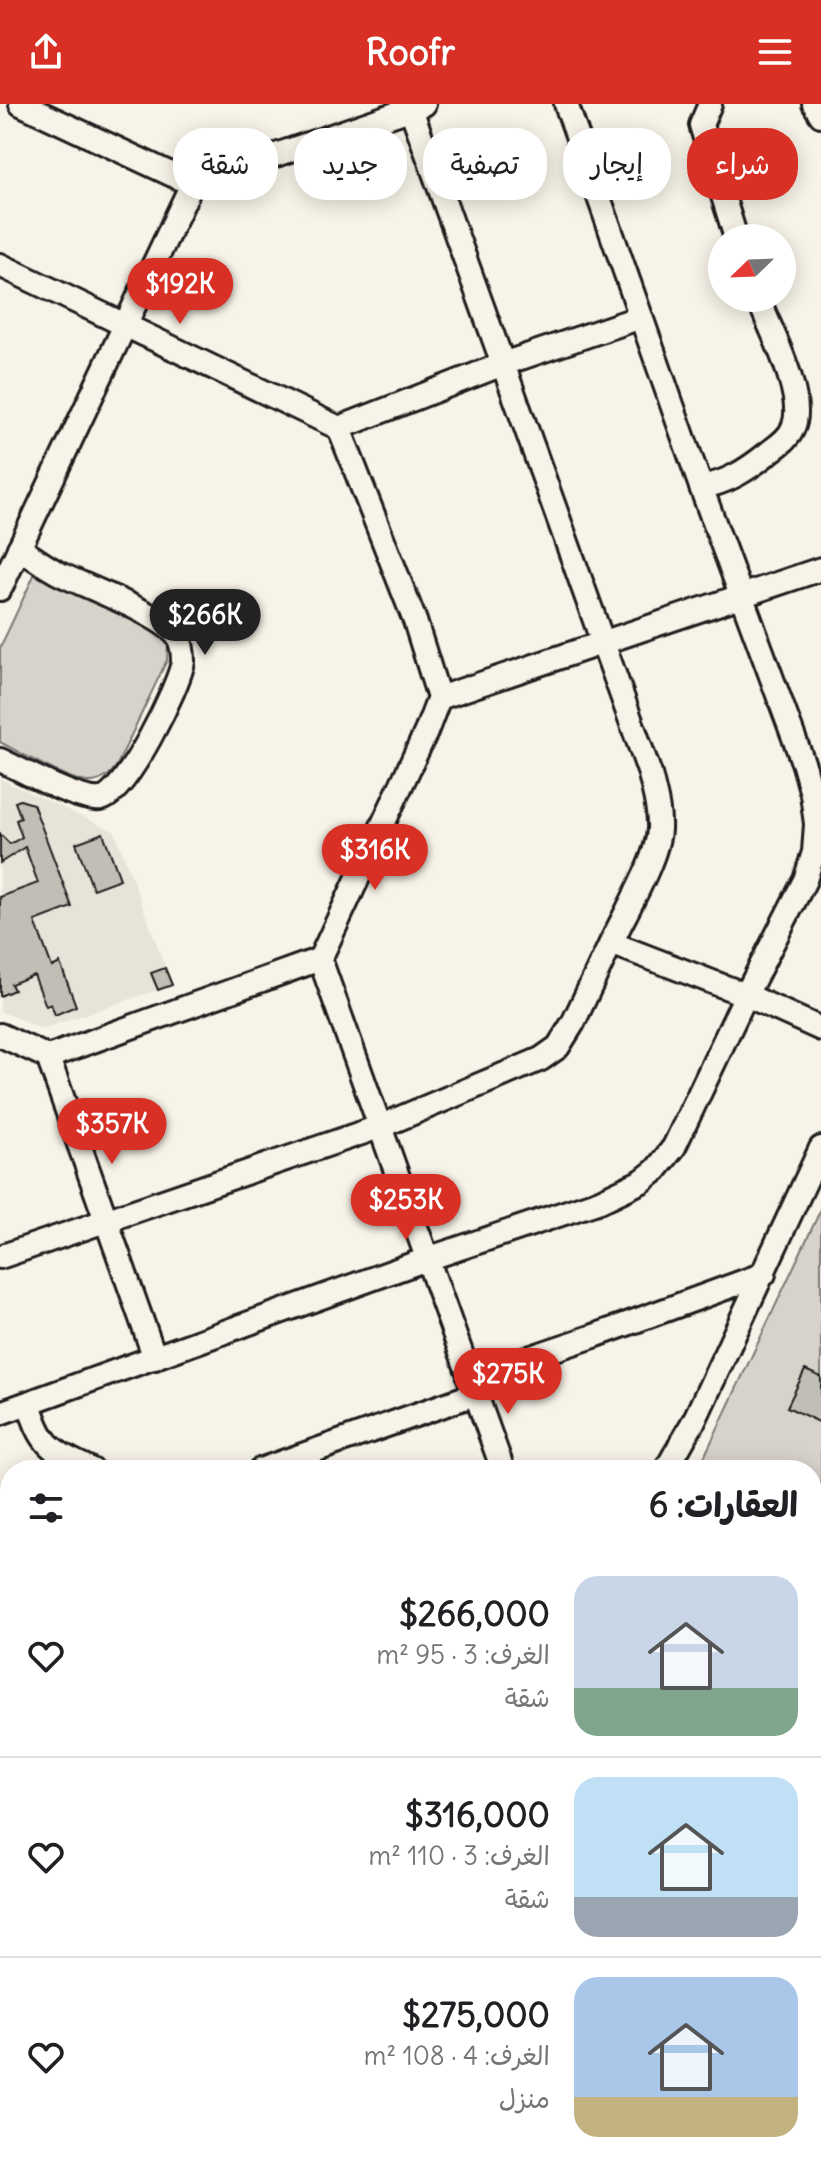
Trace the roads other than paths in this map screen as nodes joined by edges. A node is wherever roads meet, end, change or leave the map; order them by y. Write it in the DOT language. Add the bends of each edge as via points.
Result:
graph roads {
  1 [pos="21,104"];
  2 [pos="566,104"];
  3 [pos="710,104"];
  4 [pos="814,104"];
  5 [pos="418,106"];
  6 [pos="821,115"];
  7 [pos="278,154"];
  8 [pos="173,175"];
  9 [pos="184,200"];
  10 [pos="732,224"];
  11 [pos="0,265"];
  12 [pos="764,312"];
  13 [pos="641,317"];
  14 [pos="125,325"];
  15 [pos="503,364"];
  16 [pos="339,428"];
  17 [pos="701,487"];
  18 [pos="19,548"];
  19 [pos="821,569"];
  20 [pos="0,589"];
  21 [pos="741,596"];
  22 [pos="603,645"];
  23 [pos="439,698"];
  24 [pos="0,760"];
  25 [pos="611,943"];
  26 [pos="320,959"];
  27 [pos="746,995"];
  28 [pos="821,1029"];
  29 [pos="0,1035"];
  30 [pos="48,1057"];
  31 [pos="379,1127"];
  32 [pos="821,1148"];
  33 [pos="107,1219"];
  34 [pos="0,1257"];
  35 [pos="427,1259"];
  36 [pos="764,1274"];
  37 [pos="155,1358"];
  38 [pos="472,1386"];
  39 [pos="29,1403"];
  40 [pos="0,1413"];
  41 [pos="73,1460"];
  42 [pos="285,1460"];
  43 [pos="499,1460"];
  44 [pos="672,1460"];
  1 -- 8 [label="street"];
  2 -- 13 [label="street"];
  3 -- 10 [label="street" via="701,125"];
  4 -- 6 [label="street"];
  5 -- 7 [label="street"];
  5 -- 15 [label="street"];
  9 -- 14 [label="street"];
  11 -- 14 [label="street"];
  12 -- 17 [label="street" via="791,381 797,416 787,437 754,465"];
  13 -- 15 [label="street"];
  13 -- 17 [label="street"];
  14 -- 16 [label="street"];
  14 -- 18 [label="street"];
  15 -- 16 [label="street"];
  15 -- 22 [label="street"];
  16 -- 23 [label="street" via="415,621"];
  17 -- 21 [label="street"];
  18 -- 20 [label="street"];
  18 -- 24 [label="street" via="172,630 182,645 183,661 155,726 112,796 84,798"];
  19 -- 21 [label="street"];
  21 -- 22 [label="street"];
  21 -- 27 [label="street" via="804,765 816,824 805,880"];
  22 -- 23 [label="street"];
  22 -- 25 [label="street" via="650,774 659,831"];
  23 -- 26 [label="street"];
  25 -- 27 [label="street"];
  25 -- 31 [label="street" via="558,1047 516,1071"];
  26 -- 30 [label="street"];
  26 -- 31 [label="street"];
  27 -- 28 [label="street"];
  27 -- 35 [label="street" via="674,1147 656,1170 600,1201"];
  29 -- 30 [label="street"];
  30 -- 33 [label="street"];
  31 -- 33 [label="street"];
  31 -- 35 [label="street"];
  32 -- 36 [label="street"];
  33 -- 34 [label="street"];
  33 -- 37 [label="street"];
  35 -- 37 [label="street"];
  35 -- 38 [label="street"];
  36 -- 38 [label="street"];
  36 -- 44 [label="street"];
  37 -- 39 [label="street"];
  38 -- 42 [label="street"];
  38 -- 43 [label="street"];
  39 -- 40 [label="street"];
  39 -- 41 [label="street" via="43,1440"];
}
